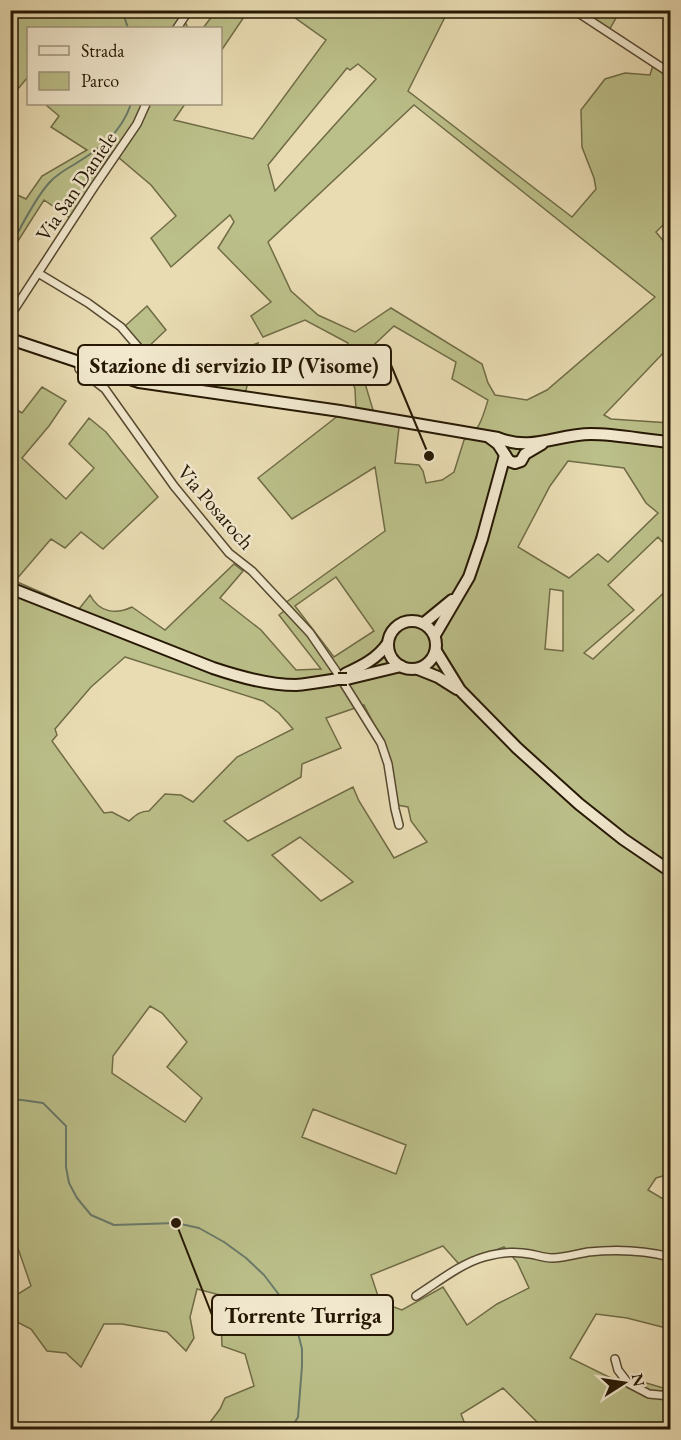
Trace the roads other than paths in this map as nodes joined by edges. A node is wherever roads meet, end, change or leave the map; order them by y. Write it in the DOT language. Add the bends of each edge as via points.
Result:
graph roads {
  1 [pos="189,10"];
  2 [pos="574,10"];
  3 [pos="178,27"];
  4 [pos="670,73"];
  5 [pos="146,105"];
  6 [pos="38,273"];
  7 [pos="10,316"];
  8 [pos="10,339"];
  9 [pos="79,361"];
  10 [pos="160,386"];
  11 [pos="670,442"];
  12 [pos="513,450"];
  13 [pos="498,482"];
  14 [pos="10,588"];
  15 [pos="460,594"];
  16 [pos="424,623"];
  17 [pos="435,635"];
  18 [pos="388,643"];
  19 [pos="436,651"];
  20 [pos="400,666"];
  21 [pos="418,669"];
  22 [pos="340,676"];
  23 [pos="460,690"];
  24 [pos="399,825"];
  25 [pos="670,871"];
  26 [pos="670,1257"];
  27 [pos="416,1296"];
  28 [pos="615,1359"];
  29 [pos="670,1395"];
  1 -- 3 [label="street"];
  2 -- 4 [label="street"];
  5 -- 6 [label="street, Via San Daniele" via="127,140"];
  6 -- 7 [label="street, Via San Daniele"];
  6 -- 10 [label="street" via="121,327 156,368"];
  8 -- 9 [label="main road"];
  9 -- 10 [label="main road"];
  9 -- 22 [label="street, Via Posaroch" via="79,369 105,389 174,486 229,553 252,571 310,633"];
  10 -- 12 [label="main road" via="488,436"];
  11 -- 12 [label="main road" via="588,434"];
  12 -- 13 [label="main road"];
  12 -- 13 [label="main road" via="521,461"];
  13 -- 15 [label="main road" via="475,561"];
  14 -- 22 [label="main road" via="234,675 285,685"];
  15 -- 16 [label="main road"];
  15 -- 17 [label="main road"];
  16 -- 17 [label="main road"];
  16 -- 18 [label="main road" via="401,623 394,628"];
  17 -- 19 [label="main road"];
  18 -- 20 [label="main road"];
  18 -- 22 [label="main road" via="374,659"];
  19 -- 21 [label="main road" via="429,663"];
  19 -- 23 [label="main road"];
  20 -- 21 [label="main road"];
  20 -- 22 [label="main road"];
  21 -- 23 [label="main road"];
  22 -- 24 [label="street" via="381,743"];
  23 -- 25 [label="main road" via="579,804"];
  26 -- 27 [label="street" via="640,1250 554,1258 498,1254 465,1265"];
  28 -- 29 [label="street" via="628,1383 649,1394"];
}
